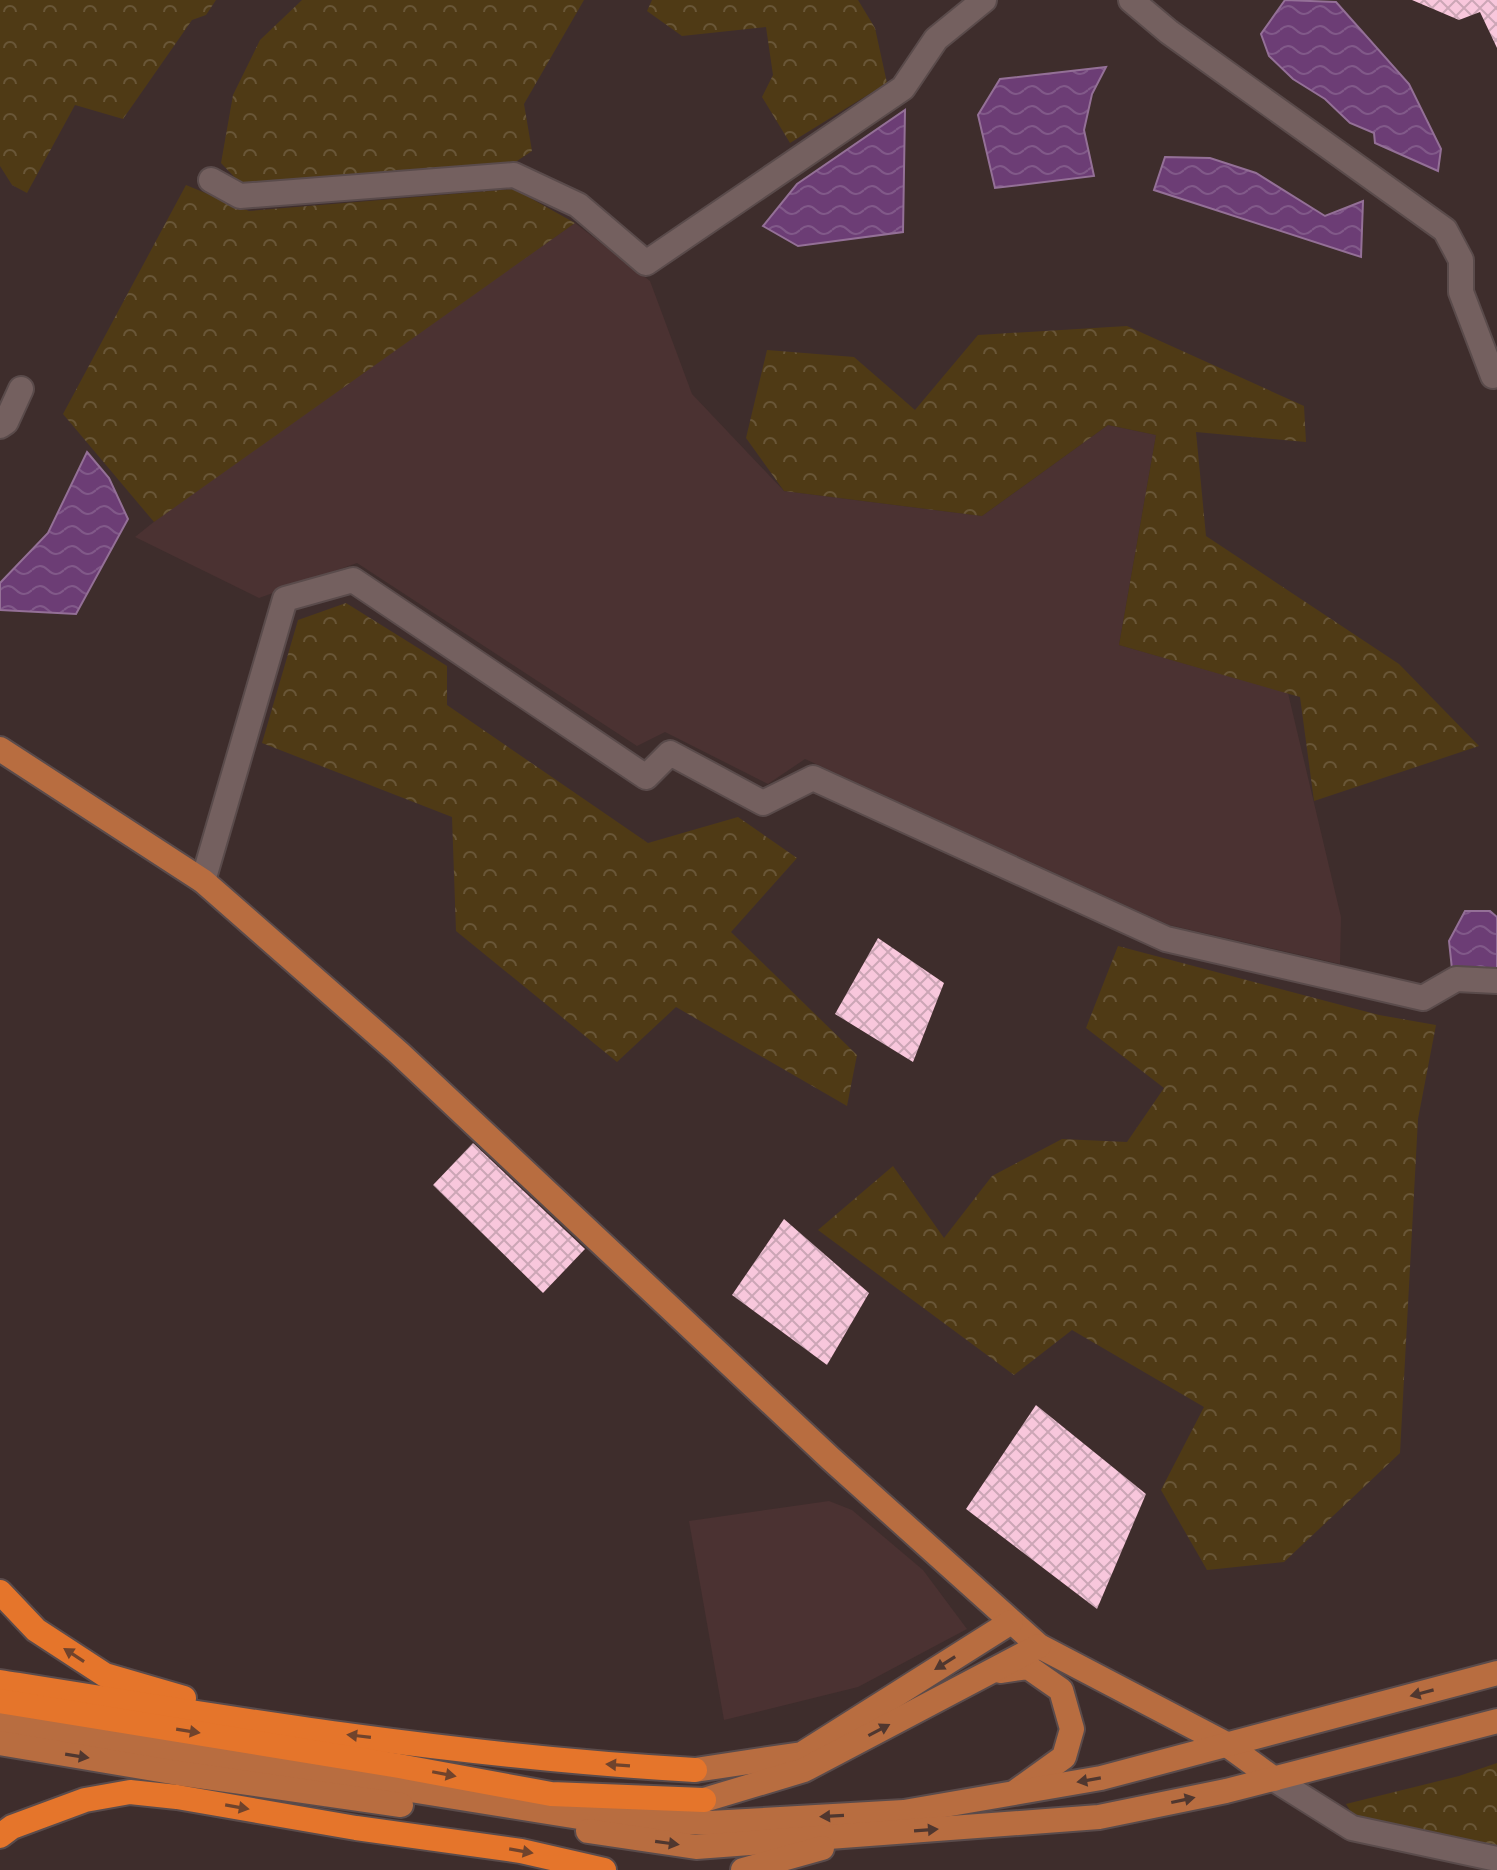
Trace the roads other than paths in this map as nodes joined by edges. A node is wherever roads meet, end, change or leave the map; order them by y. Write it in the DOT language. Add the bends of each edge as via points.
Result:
graph roads {
  1 [pos="984,0"];
  2 [pos="1131,0"];
  3 [pos="211,180"];
  4 [pos="1496,378"];
  5 [pos="21,389"];
  6 [pos="0,426"];
  7 [pos="0,749"];
  8 [pos="203,881"];
  9 [pos="1497,981"];
  10 [pos="0,1592"];
  11 [pos="1011,1622"];
  12 [pos="1039,1646"];
  13 [pos="989,1672"];
  14 [pos="1497,1673"];
  15 [pos="0,1682"];
  16 [pos="0,1701"];
  17 [pos="1497,1721"];
  18 [pos="0,1724"];
  19 [pos="278,1726"];
  20 [pos="0,1743"];
  21 [pos="1226,1744"];
  22 [pos="695,1770"];
  23 [pos="1274,1779"];
  24 [pos="1014,1793"];
  25 [pos="704,1800"];
  26 [pos="872,1835"];
  27 [pos="0,1836"];
  28 [pos="1497,1859"];
  29 [pos="604,1870"];
  30 [pos="743,1870"];
  1 -- 3 [label="street" via="936,39 903,88 646,263 578,205 514,175 240,196"];
  2 -- 4 [label="street" via="1445,230 1461,260 1461,292"];
  5 -- 6 [label="street"];
  7 -- 8 [label="main road"];
  8 -- 9 [label="street" via="285,599 353,580 646,777 670,753 763,803 813,778 1166,939 1423,998 1456,979"];
  8 -- 11 [label="main road" via="399,1053"];
  19 -- 10 [label="highway, one-way" via="105,1675 36,1630"];
  11 -- 12 [label="main road"];
  11 -- 22 [label="main road, one-way" via="802,1754"];
  12 -- 13 [label="main road"];
  12 -- 21 [label="main road"];
  13 -- 24 [label="main road" via="1028,1667 1039,1674 1061,1690 1072,1729 1064,1757"];
  25 -- 13 [label="main road, one-way" via="804,1770"];
  14 -- 21 [label="main road, one-way"];
  15 -- 19 [label="highway"];
  16 -- 25 [label="highway, one-way" via="551,1794"];
  17 -- 23 [label="main road"];
  24 -- 18 [label="main road, one-way" via="889,1813 710,1823 585,1818"];
  22 -- 19 [label="highway, one-way" via="609,1765"];
  20 -- 26 [label="main road, one-way" via="696,1847"];
  21 -- 23 [label="main road"];
  21 -- 24 [label="main road, one-way" via="1101,1778"];
  26 -- 23 [label="main road, one-way" via="1099,1817"];
  23 -- 28 [label="street" via="1352,1828"];
  26 -- 30 [label="main road"];
  27 -- 29 [label="highway, one-way" via="85,1800 130,1792 521,1851"];
}
